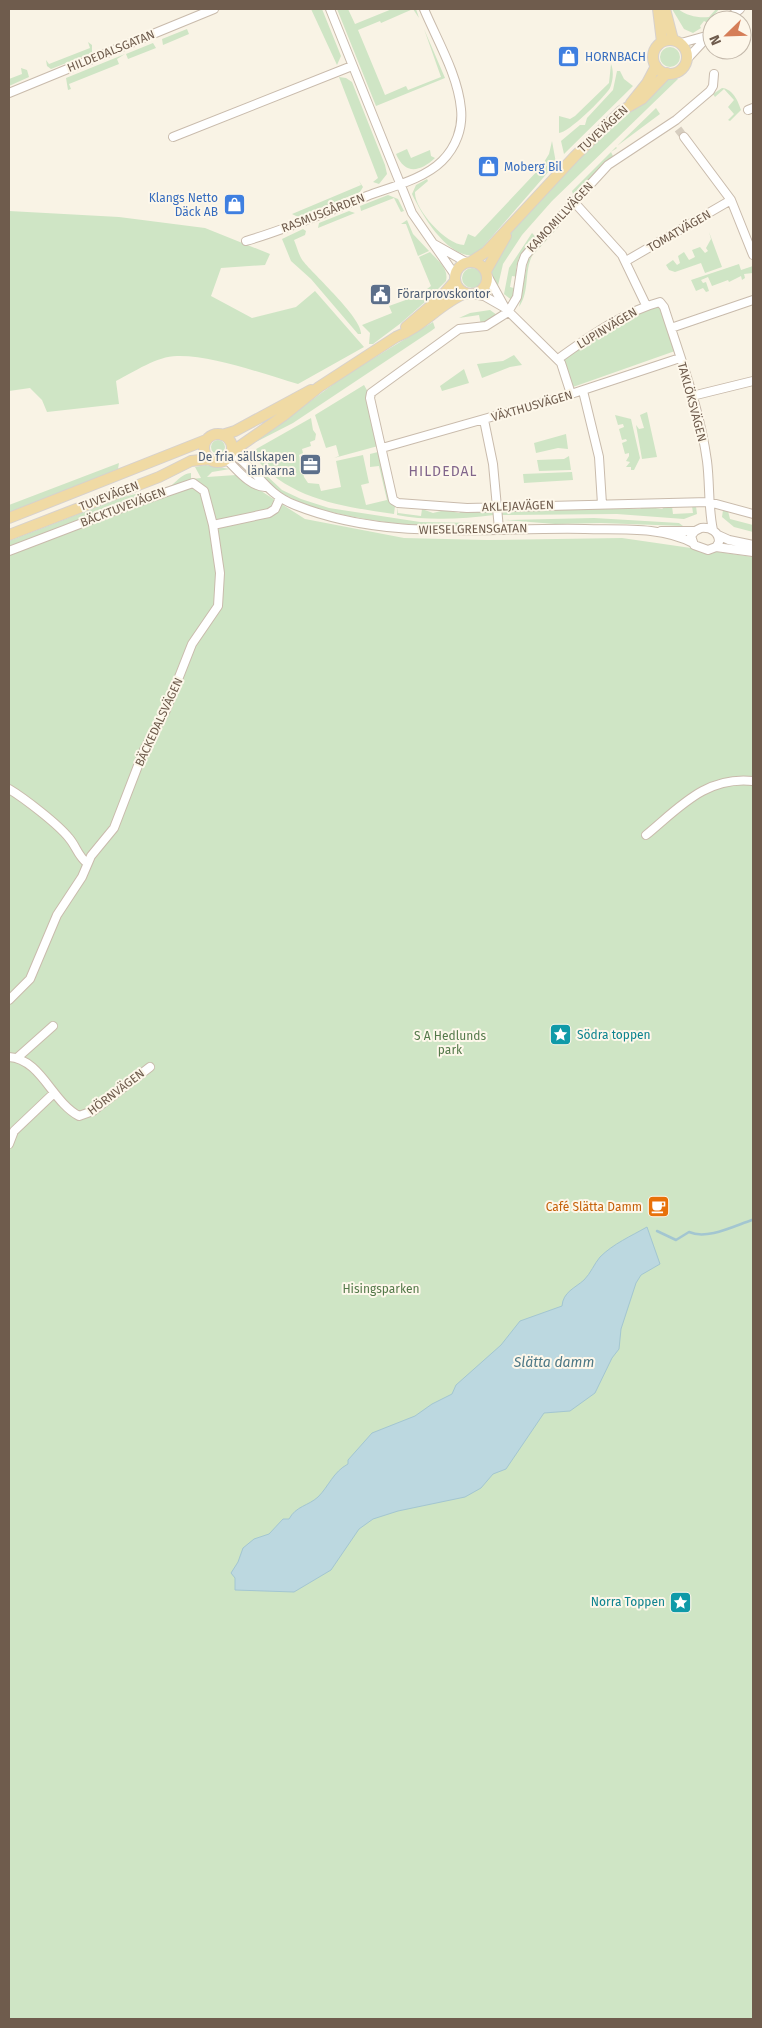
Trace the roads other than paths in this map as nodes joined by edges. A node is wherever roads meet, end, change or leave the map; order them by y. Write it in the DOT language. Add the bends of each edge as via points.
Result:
graph roads {
  1 [pos="214,9"];
  2 [pos="330,9"];
  3 [pos="424,9"];
  4 [pos="658,9"];
  5 [pos="665,9"];
  6 [pos="702,36"];
  7 [pos="677,41"];
  8 [pos="662,42"];
  9 [pos="702,42"];
  10 [pos="688,59"];
  11 [pos="352,66"];
  12 [pos="656,66"];
  13 [pos="666,73"];
  14 [pos="714,74"];
  15 [pos="9,92"];
  16 [pos="631,103"];
  17 [pos="672,122"];
  18 [pos="678,129"];
  19 [pos="172,137"];
  20 [pos="684,137"];
  21 [pos="400,184"];
  22 [pos="731,200"];
  23 [pos="574,202"];
  24 [pos="514,222"];
  25 [pos="246,242"];
  26 [pos="434,244"];
  27 [pos="753,255"];
  28 [pos="469,262"];
  29 [pos="626,262"];
  30 [pos="487,274"];
  31 [pos="455,278"];
  32 [pos="469,293"];
  33 [pos="753,300"];
  34 [pos="660,302"];
  35 [pos="646,305"];
  36 [pos="506,310"];
  37 [pos="671,328"];
  38 [pos="396,337"];
  39 [pos="680,358"];
  40 [pos="558,359"];
  41 [pos="753,381"];
  42 [pos="319,387"];
  43 [pos="583,391"];
  44 [pos="570,394"];
  45 [pos="692,396"];
  46 [pos="484,420"];
  47 [pos="222,435"];
  48 [pos="206,440"];
  49 [pos="382,448"];
  50 [pos="230,454"];
  51 [pos="210,459"];
  52 [pos="280,498"];
  53 [pos="602,504"];
  54 [pos="709,504"];
  55 [pos="498,506"];
  56 [pos="753,514"];
  57 [pos="9,518"];
  58 [pos="212,525"];
  59 [pos="499,529"];
  60 [pos="698,529"];
  61 [pos="659,532"];
  62 [pos="715,532"];
  63 [pos="9,535"];
  64 [pos="693,543"];
  65 [pos="753,545"];
  66 [pos="716,547"];
  67 [pos="9,551"];
  68 [pos="753,552"];
  69 [pos="753,781"];
  70 [pos="9,789"];
  71 [pos="646,835"];
  72 [pos="87,863"];
  73 [pos="9,1000"];
  74 [pos="53,1026"];
  75 [pos="13,1057"];
  76 [pos="150,1067"];
  77 [pos="54,1093"];
  78 [pos="9,1144"];
  1 -- 15 [label="street, HILDEDALSGATAN"];
  2 -- 11 [label="street"];
  3 -- 21 [label="street, RASMUSGÅRDEN" via="457,89 461,109 460,131 454,146 442,161"];
  4 -- 8 [label="main road"];
  5 -- 7 [label="main road"];
  6 -- 7 [label="street, TUVEVÄGEN"];
  7 -- 8 [label="main road, TUVEVÄGEN"];
  7 -- 10 [label="main road" via="687,51"];
  8 -- 12 [label="main road, TUVEVÄGEN" via="654,54"];
  9 -- 10 [label="street, TUVEVÄGEN"];
  10 -- 13 [label="main road, TUVEVÄGEN" via="680,71"];
  11 -- 19 [label="street"];
  11 -- 21 [label="street"];
  12 -- 13 [label="main road"];
  12 -- 16 [label="main road, TUVEVÄGEN"];
  13 -- 16 [label="main road, TUVEVÄGEN" via="642,98"];
  14 -- 17 [label="street, KAMOMILLVÄGEN" via="710,91"];
  16 -- 24 [label="main road, TUVEVÄGEN" via="575,156"];
  17 -- 18 [label="street"];
  17 -- 23 [label="street, KAMOMILLVÄGEN" via="608,166"];
  20 -- 22 [label="street"];
  21 -- 25 [label="street, RASMUSGÅRDEN"];
  21 -- 26 [label="street" via="412,213"];
  22 -- 27 [label="street"];
  22 -- 29 [label="street, TOMATVÄGEN"];
  23 -- 29 [label="street" via="599,227"];
  23 -- 36 [label="street, KAMOMILLVÄGEN" via="525,256 517,297"];
  24 -- 28 [label="main road, TUVEVÄGEN" via="486,252"];
  24 -- 30 [label="main road, TUVEVÄGEN"];
  26 -- 28 [label="street"];
  26 -- 31 [label="street"];
  28 -- 30 [label="main road" via="480,264"];
  28 -- 31 [label="main road, TUVEVÄGEN" via="459,267"];
  29 -- 35 [label="street"];
  30 -- 32 [label="main road, TUVEVÄGEN" via="484,288"];
  30 -- 36 [label="street"];
  31 -- 32 [label="main road" via="459,288"];
  31 -- 38 [label="main road, TUVEVÄGEN" via="441,297"];
  32 -- 36 [label="street" via="484,296"];
  32 -- 38 [label="main road, TUVEVÄGEN" via="452,299 408,332"];
  33 -- 37 [label="street"];
  34 -- 35 [label="street, LUPINVÄGEN"];
  34 -- 37 [label="street, TAKLÖKSVÄGEN"];
  35 -- 40 [label="street, LUPINVÄGEN"];
  36 -- 40 [label="street"];
  36 -- 49 [label="street, AKLEJAVÄGEN" via="486,326 460,329 371,393"];
  37 -- 39 [label="street, TAKLÖKSVÄGEN"];
  38 -- 42 [label="main road, TUVEVÄGEN"];
  39 -- 43 [label="street, VÄXTHUSVÄGEN"];
  39 -- 45 [label="street, TAKLÖKSVÄGEN"];
  40 -- 44 [label="street"];
  41 -- 45 [label="street"];
  42 -- 47 [label="main road, TUVEVÄGEN"];
  42 -- 50 [label="main road, TUVEVÄGEN"];
  43 -- 44 [label="street, VÄXTHUSVÄGEN"];
  43 -- 53 [label="street" via="599,456"];
  44 -- 46 [label="street, VÄXTHUSVÄGEN"];
  45 -- 54 [label="street, TAKLÖKSVÄGEN" via="707,462"];
  46 -- 49 [label="street, VÄXTHUSVÄGEN"];
  46 -- 55 [label="street"];
  47 -- 48 [label="main road, TUVEVÄGEN"];
  47 -- 50 [label="main road" via="231,440"];
  48 -- 51 [label="main road" via="203,451"];
  48 -- 57 [label="main road, TUVEVÄGEN"];
  49 -- 55 [label="street, AKLEJAVÄGEN" via="395,502 464,508"];
  50 -- 51 [label="main road, TUVEVÄGEN" via="218,461"];
  50 -- 52 [label="street, WIESELGRENSGATAN" via="249,481"];
  51 -- 63 [label="main road, TUVEVÄGEN" via="191,461 160,477"];
  52 -- 58 [label="street" via="269,513"];
  52 -- 59 [label="street, WIESELGRENSGATAN" via="318,512 382,525 450,531"];
  53 -- 54 [label="street, AKLEJAVÄGEN"];
  53 -- 55 [label="street, AKLEJAVÄGEN"];
  54 -- 56 [label="street, AKLEJAVÄGEN"];
  54 -- 60 [label="street, TAKLÖKSVÄGEN"];
  54 -- 62 [label="street, TAKLÖKSVÄGEN"];
  55 -- 59 [label="street"];
  58 -- 67 [label="street, BÄCKTUVEVÄGEN" via="204,492 190,483"];
  58 -- 72 [label="street, BÄCKEDALSVÄGEN" via="220,573 218,606 192,644 166,710 144,750 114,828"];
  59 -- 61 [label="street, WIESELGRENSGATAN"];
  60 -- 61 [label="street, WIESELGRENSGATAN"];
  60 -- 62 [label="street, WIESELGRENSGATAN"];
  60 -- 64 [label="street" via="692,536"];
  61 -- 64 [label="street, WIESELGRENSGATAN"];
  62 -- 65 [label="street, WIESELGRENSGATAN" via="729,540"];
  62 -- 66 [label="street" via="719,542"];
  64 -- 66 [label="street, WIESELGRENSGATAN" via="703,550"];
  66 -- 68 [label="street, WIESELGRENSGATAN"];
  69 -- 71 [label="street" via="731,780 707,787"];
  70 -- 72 [label="street" via="69,836"];
  72 -- 73 [label="street, BÄCKEDALSVÄGEN" via="82,877 51,926 30,979"];
  74 -- 75 [label="street, HÖRNVÄGEN"];
  75 -- 77 [label="street, HÖRNVÄGEN" via="27,1062"];
  76 -- 77 [label="street, HÖRNVÄGEN" via="86,1115 75,1114"];
  77 -- 78 [label="street" via="14,1130"];
}
